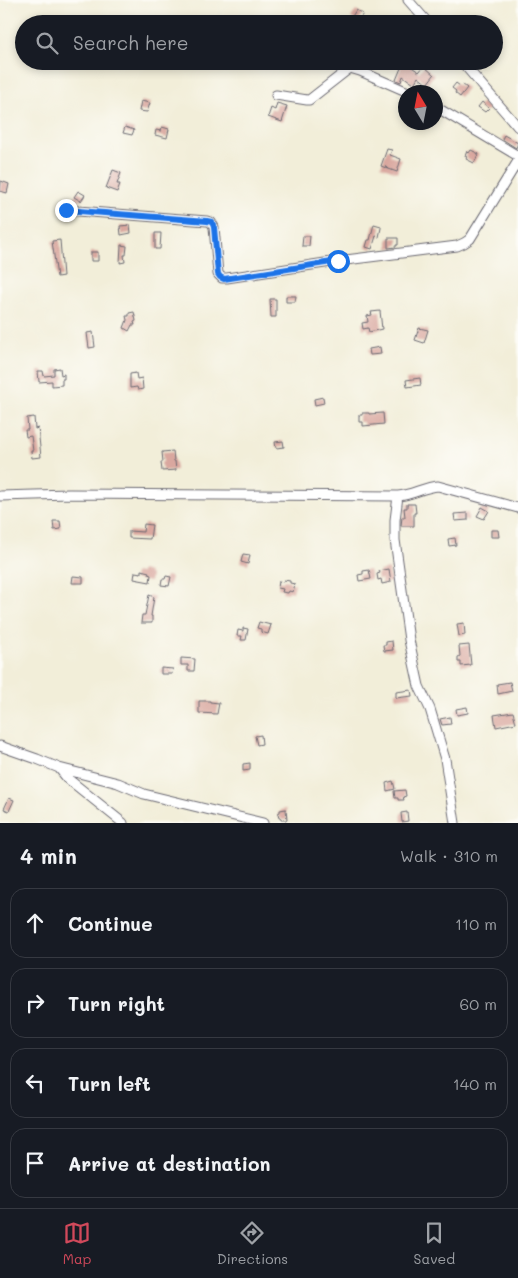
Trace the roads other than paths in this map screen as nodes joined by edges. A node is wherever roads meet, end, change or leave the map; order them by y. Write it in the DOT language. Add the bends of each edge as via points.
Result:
graph roads {
  1 [pos="408,0"];
  2 [pos="421,15"];
  3 [pos="348,70"];
  4 [pos="357,70"];
  5 [pos="470,70"];
  6 [pos="398,88"];
  7 [pos="276,95"];
  8 [pos="443,111"];
  9 [pos="518,126"];
  10 [pos="518,156"];
  11 [pos="518,161"];
  12 [pos="66,210"];
  13 [pos="0,496"];
  14 [pos="398,496"];
  15 [pos="518,508"];
  16 [pos="0,746"];
  17 [pos="59,768"];
  18 [pos="124,823"];
  19 [pos="264,823"];
  20 [pos="455,823"];
  1 -- 2 [label="street"];
  3 -- 7 [label="street" via="310,100"];
  4 -- 6 [label="street"];
  5 -- 9 [label="street"];
  8 -- 10 [label="street"];
  11 -- 12 [label="street" via="470,239 457,246 227,278 218,274 212,222"];
  13 -- 14 [label="street"];
  14 -- 15 [label="street" via="438,486"];
  14 -- 20 [label="street" via="395,540 409,640 419,686 430,709 445,759"];
  16 -- 17 [label="street"];
  17 -- 18 [label="street"];
  17 -- 19 [label="street" via="118,783 144,794"];
}
